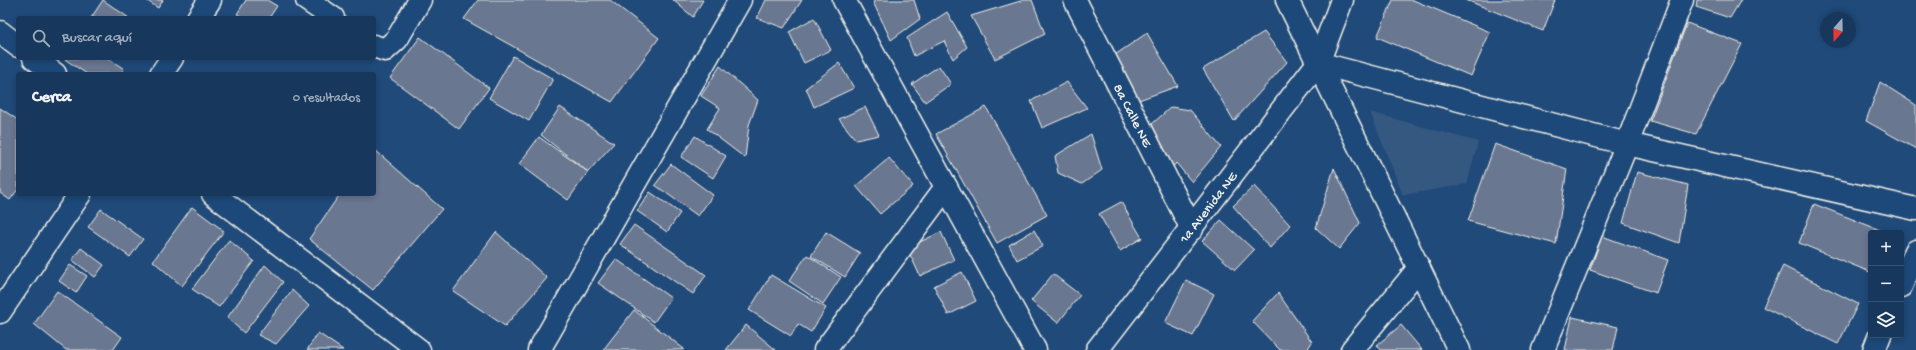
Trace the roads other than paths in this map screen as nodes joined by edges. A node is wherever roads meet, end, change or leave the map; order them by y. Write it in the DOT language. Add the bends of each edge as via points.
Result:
graph roads {
  1 [pos="210,0"];
  2 [pos="307,0"];
  3 [pos="420,0"];
  4 [pos="740,0"];
  5 [pos="844,0"];
  6 [pos="1075,0"];
  7 [pos="1287,0"];
  8 [pos="1342,0"];
  9 [pos="1682,0"];
  10 [pos="199,16"];
  11 [pos="330,16"];
  12 [pos="0,32"];
  13 [pos="16,44"];
  14 [pos="380,48"];
  15 [pos="37,60"];
  16 [pos="171,60"];
  17 [pos="1318,64"];
  18 [pos="52,72"];
  19 [pos="162,72"];
  20 [pos="1627,144"];
  21 [pos="946,187"];
  22 [pos="79,196"];
  23 [pos="216,196"];
  24 [pos="1916,209"];
  25 [pos="1192,229"];
  26 [pos="1916,251"];
  27 [pos="1419,268"];
  28 [pos="1904,279"];
  29 [pos="0,312"];
  30 [pos="1879,338"];
  31 [pos="419,350"];
  32 [pos="539,350"];
  33 [pos="825,350"];
  34 [pos="1035,350"];
  35 [pos="1097,350"];
  36 [pos="1352,350"];
  37 [pos="1459,350"];
  38 [pos="1543,350"];
  39 [pos="1874,350"];
  1 -- 10 [label="street"];
  2 -- 11 [label="street"];
  3 -- 14 [label="street" via="398,39"];
  4 -- 32 [label="street"];
  5 -- 21 [label="street"];
  6 -- 25 [label="street, 8a Calle NE"];
  7 -- 17 [label="street"];
  8 -- 17 [label="street, 1a Avenida NE"];
  9 -- 20 [label="street"];
  12 -- 13 [label="street"];
  15 -- 18 [label="street"];
  16 -- 19 [label="street"];
  17 -- 20 [label="street"];
  17 -- 25 [label="street, 1a Avenida NE"];
  17 -- 27 [label="street"];
  20 -- 24 [label="street"];
  20 -- 38 [label="street"];
  21 -- 33 [label="street"];
  21 -- 34 [label="street"];
  22 -- 29 [label="street"];
  23 -- 31 [label="street"];
  25 -- 35 [label="street, 1a Avenida NE"];
  26 -- 28 [label="street"];
  27 -- 36 [label="street"];
  27 -- 37 [label="street"];
  30 -- 39 [label="street"];
}
